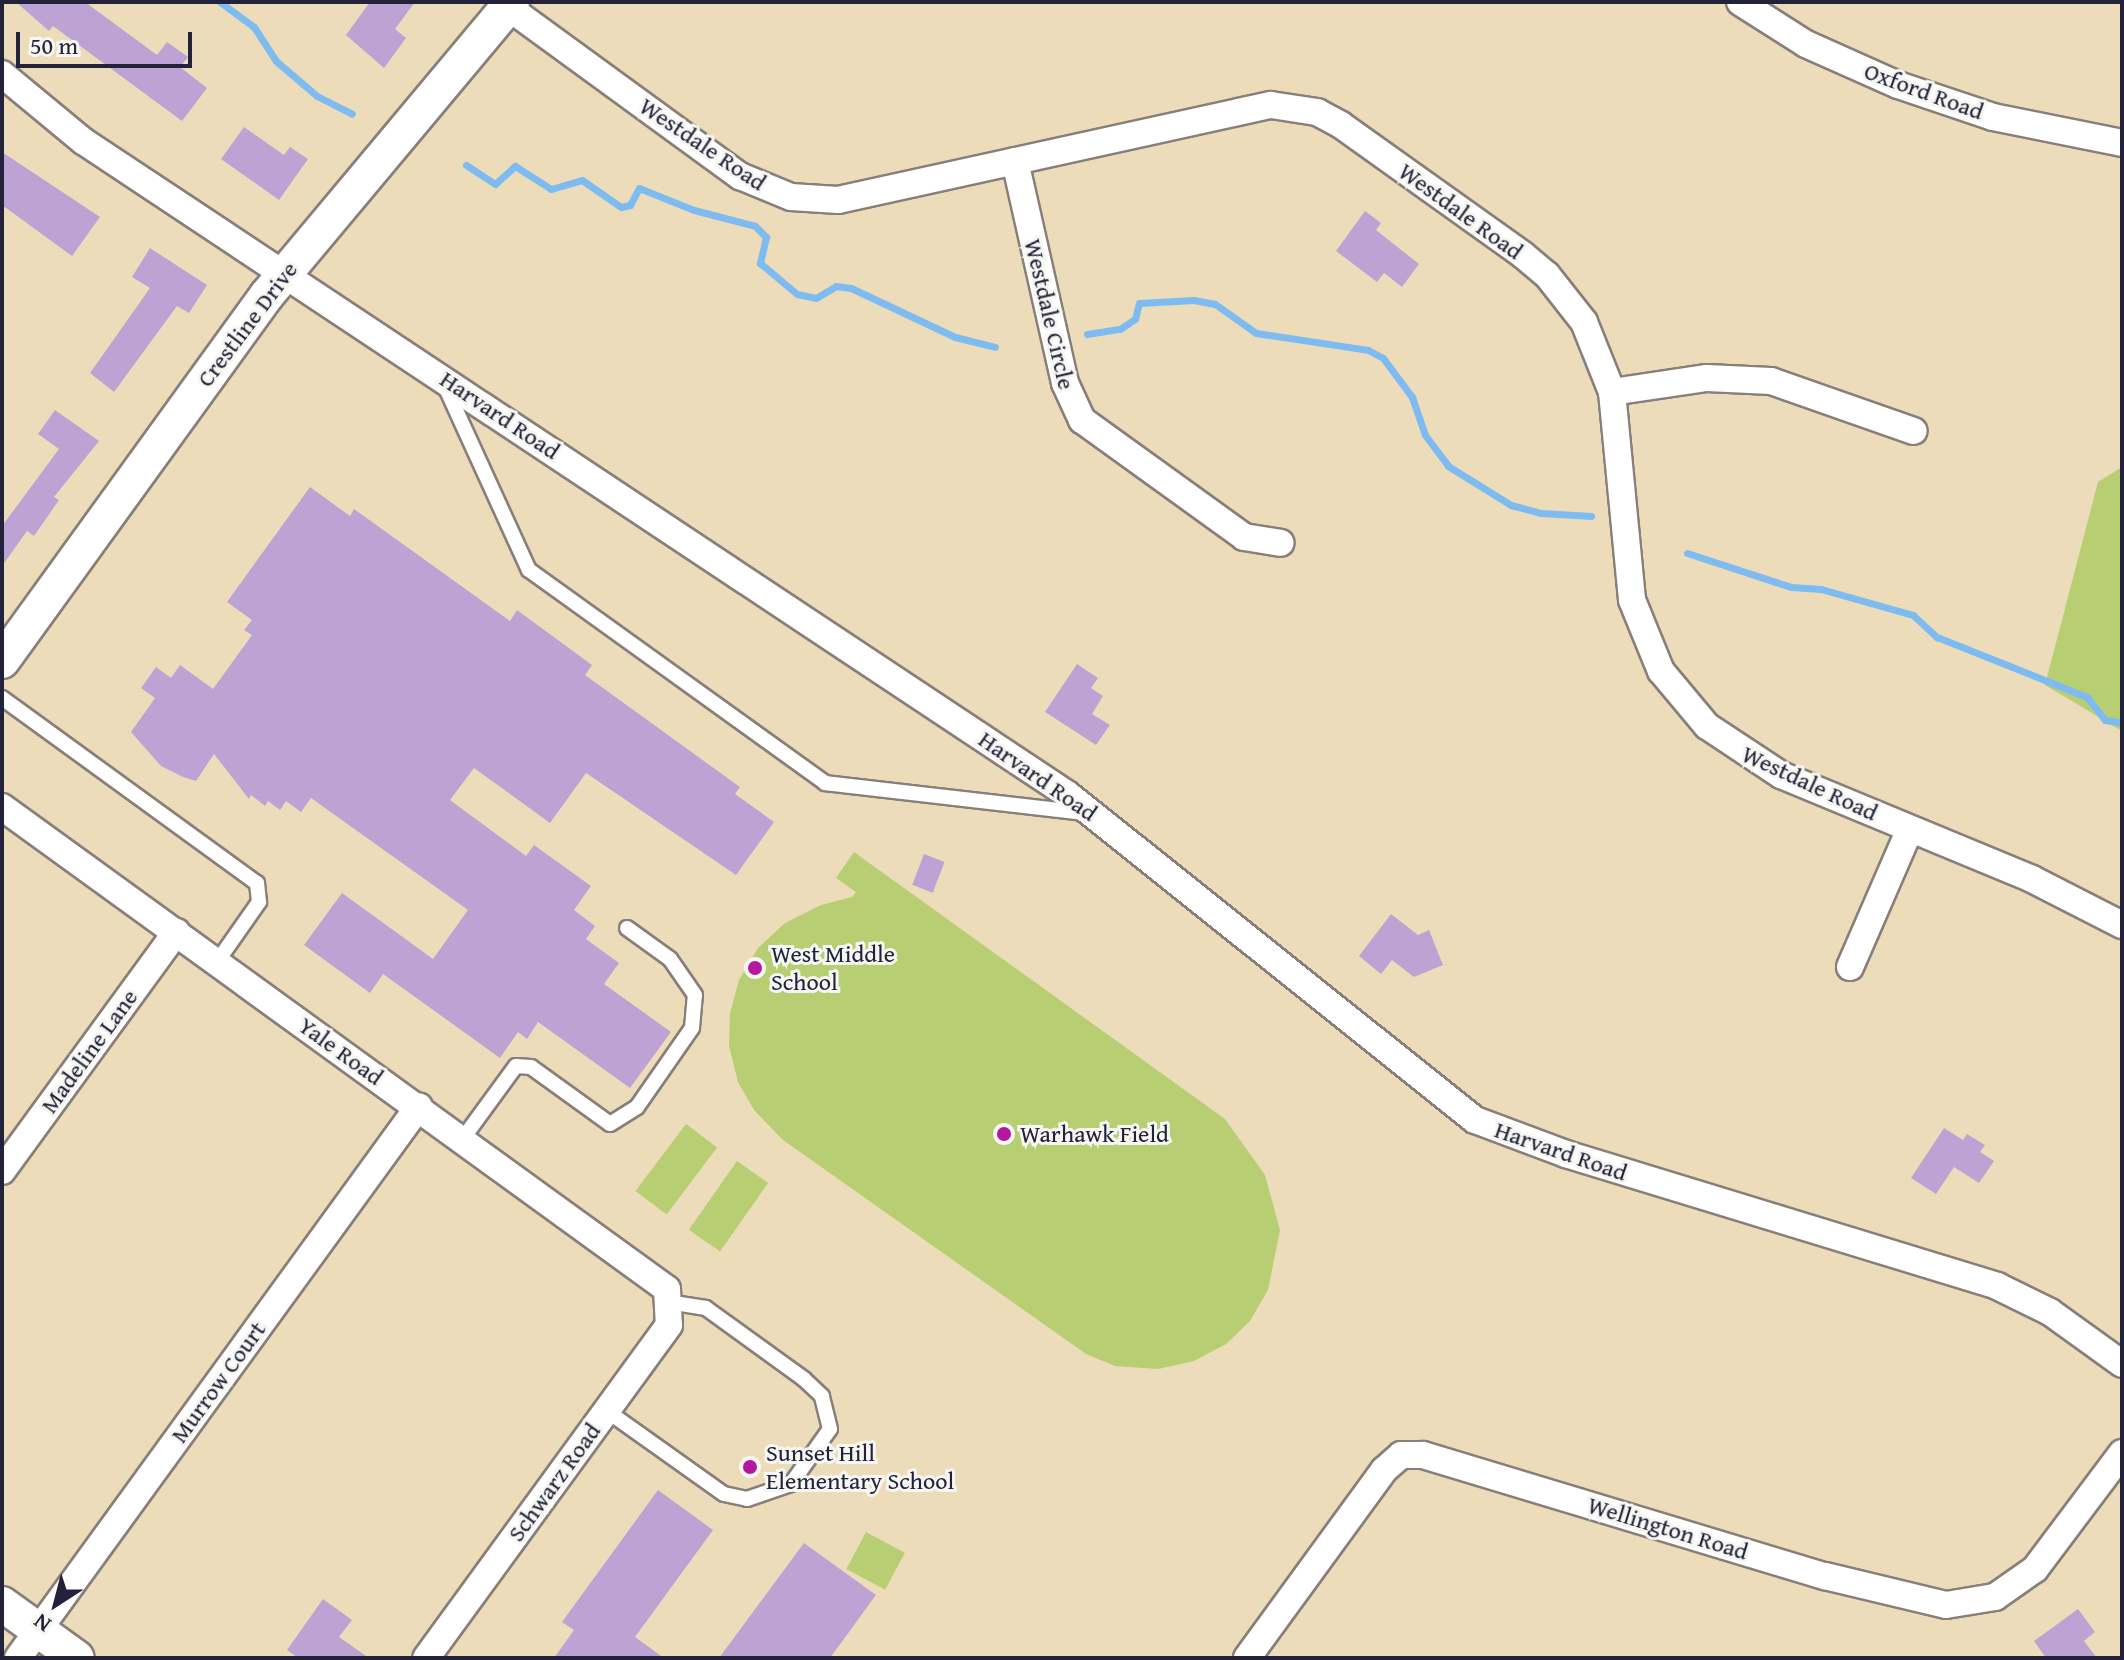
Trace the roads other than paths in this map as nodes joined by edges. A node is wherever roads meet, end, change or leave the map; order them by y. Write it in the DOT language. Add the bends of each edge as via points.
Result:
graph roads {
  1 [pos="1740,2"];
  2 [pos="507,4"];
  3 [pos="2,74"];
  4 [pos="2122,143"];
  5 [pos="1015,161"];
  6 [pos="284,273"];
  7 [pos="440,375"];
  8 [pos="1612,392"];
  9 [pos="1914,431"];
  10 [pos="1281,543"];
  11 [pos="2,661"];
  12 [pos="2,698"];
  13 [pos="2,807"];
  14 [pos="1094,814"];
  15 [pos="1910,829"];
  16 [pos="2122,925"];
  17 [pos="627,928"];
  18 [pos="176,932"];
  19 [pos="217,962"];
  20 [pos="1850,967"];
  21 [pos="419,1106"];
  22 [pos="464,1137"];
  23 [pos="2,1171"];
  24 [pos="670,1302"];
  25 [pos="2122,1364"];
  26 [pos="607,1411"];
  27 [pos="2122,1453"];
  28 [pos="2,1604"];
  29 [pos="38,1630"];
  30 [pos="18,1658"];
  31 [pos="77,1658"];
  32 [pos="426,1658"];
  33 [pos="1247,1658"];
  1 -- 4 [label="street, Oxford Road" via="1806,44 1898,85 1993,117"];
  2 -- 5 [label="street, Westdale Road" via="765,189 838,200"];
  2 -- 6 [label="street, Crestline Drive"];
  3 -- 6 [label="street, Harvard Road" via="51,119"];
  5 -- 8 [label="street, Westdale Road" via="1271,105 1317,112 1547,275 1584,322"];
  5 -- 10 [label="street, Westdale Circle" via="1065,383 1082,420 1244,537"];
  6 -- 7 [label="street, Harvard Road"];
  6 -- 11 [label="street, Crestline Drive"];
  7 -- 14 [label="street, Harvard Road"];
  7 -- 14 [label="lane" via="529,570 825,783"];
  8 -- 9 [label="street" via="1707,378 1771,381"];
  8 -- 15 [label="street, Westdale Road" via="1632,600 1661,671 1707,726 1755,762"];
  12 -- 19 [label="lane" via="257,883 259,902"];
  13 -- 18 [label="street, Yale Road"];
  14 -- 25 [label="street, Harvard Road" via="1475,1120 1555,1151 2023,1296"];
  15 -- 16 [label="street, Westdale Road" via="2074,898"];
  15 -- 20 [label="street"];
  17 -- 22 [label="lane" via="670,959 695,995 692,1028 637,1107 610,1124 531,1067 516,1066"];
  18 -- 19 [label="street, Yale Road"];
  18 -- 23 [label="street, Madeline Lane"];
  19 -- 21 [label="street, Yale Road"];
  21 -- 22 [label="street, Yale Road"];
  21 -- 29 [label="street, Murrow Court"];
  22 -- 24 [label="street, Yale Road" via="659,1278"];
  24 -- 26 [label="street, Schwarz Road" via="669,1325"];
  24 -- 26 [label="lane" via="706,1308 804,1379 822,1396 830,1429 791,1484 747,1499 724,1494"];
  26 -- 32 [label="street, Schwarz Road"];
  27 -- 33 [label="street, Wellington Road" via="2035,1569 1995,1597 1946,1605 1825,1576 1423,1455 1401,1455 1384,1470"];
  28 -- 29 [label="street"];
  29 -- 30 [label="street, Murrow Court"];
  29 -- 31 [label="street"];
}
